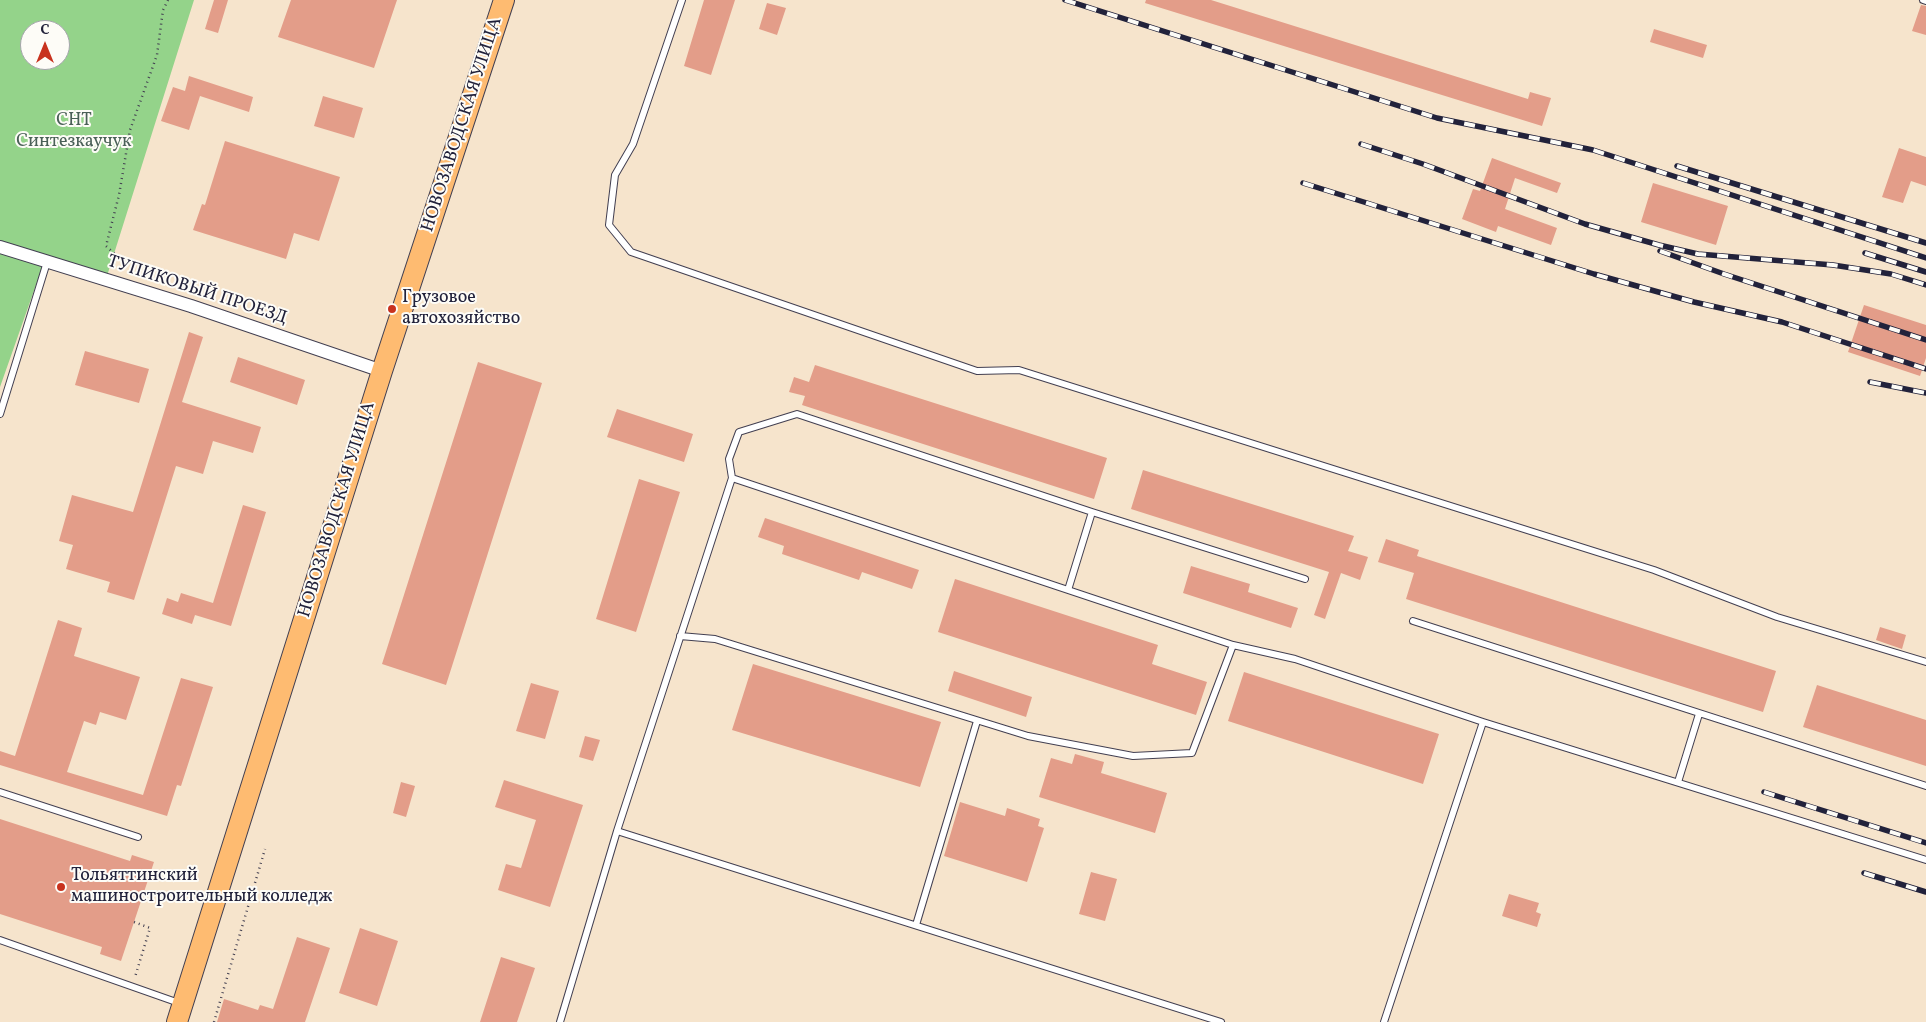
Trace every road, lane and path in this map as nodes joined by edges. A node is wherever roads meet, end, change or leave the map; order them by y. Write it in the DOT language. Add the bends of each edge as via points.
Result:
graph roads {
  1 [pos="168,0"];
  2 [pos="504,0"];
  3 [pos="682,0"];
  4 [pos="0,248"];
  5 [pos="47,262"];
  6 [pos="191,306"];
  7 [pos="382,371"];
  8 [pos="0,414"];
  9 [pos="732,478"];
  10 [pos="1092,512"];
  11 [pos="1305,579"];
  12 [pos="1068,590"];
  13 [pos="1412,621"];
  14 [pos="680,636"];
  15 [pos="1233,645"];
  16 [pos="1926,662"];
  17 [pos="1699,714"];
  18 [pos="977,721"];
  19 [pos="1484,722"];
  20 [pos="1678,782"];
  21 [pos="1926,786"];
  22 [pos="0,792"];
  23 [pos="617,831"];
  24 [pos="138,837"];
  25 [pos="265,849"];
  26 [pos="1926,860"];
  27 [pos="134,922"];
  28 [pos="916,925"];
  29 [pos="0,940"];
  30 [pos="132,986"];
  31 [pos="180,1013"];
  32 [pos="214,1022"];
  33 [pos="560,1022"];
  34 [pos="1221,1022"];
  35 [pos="1384,1022"];
  1 -- 6 [label="path" via="163,10 156,55 130,130 106,246 116,255 174,275"];
  2 -- 7 [label="main road, НОВОЗАВОДСКАЯ УЛИЦА"];
  3 -- 16 [label="lane" via="633,144 615,175 609,225 631,252 976,371 1019,370 1654,570 1777,617"];
  4 -- 5 [label="street, ТУПИКОВЫЙ ПРОЕЗД"];
  5 -- 6 [label="street, ТУПИКОВЫЙ ПРОЕЗД"];
  5 -- 8 [label="lane"];
  6 -- 7 [label="street, ТУПИКОВЫЙ ПРОЕЗД"];
  7 -- 31 [label="main road, НОВОЗАВОДСКАЯ УЛИЦА"];
  9 -- 10 [label="lane" via="729,459 739,432 797,414"];
  9 -- 12 [label="lane"];
  9 -- 14 [label="lane"];
  10 -- 11 [label="lane"];
  10 -- 12 [label="lane"];
  12 -- 15 [label="lane"];
  13 -- 17 [label="lane"];
  14 -- 18 [label="lane" via="715,639"];
  14 -- 23 [label="lane"];
  15 -- 18 [label="lane" via="1192,753 1133,756 1028,736"];
  15 -- 19 [label="lane" via="1295,659"];
  17 -- 20 [label="lane"];
  17 -- 21 [label="lane"];
  18 -- 28 [label="lane"];
  19 -- 20 [label="lane"];
  19 -- 35 [label="lane"];
  20 -- 26 [label="lane"];
  22 -- 24 [label="lane"];
  23 -- 28 [label="lane"];
  23 -- 33 [label="lane"];
  25 -- 32 [label="path"];
  27 -- 30 [label="path" via="150,928"];
  28 -- 34 [label="lane"];
  29 -- 30 [label="lane"];
  30 -- 31 [label="lane"];
}
